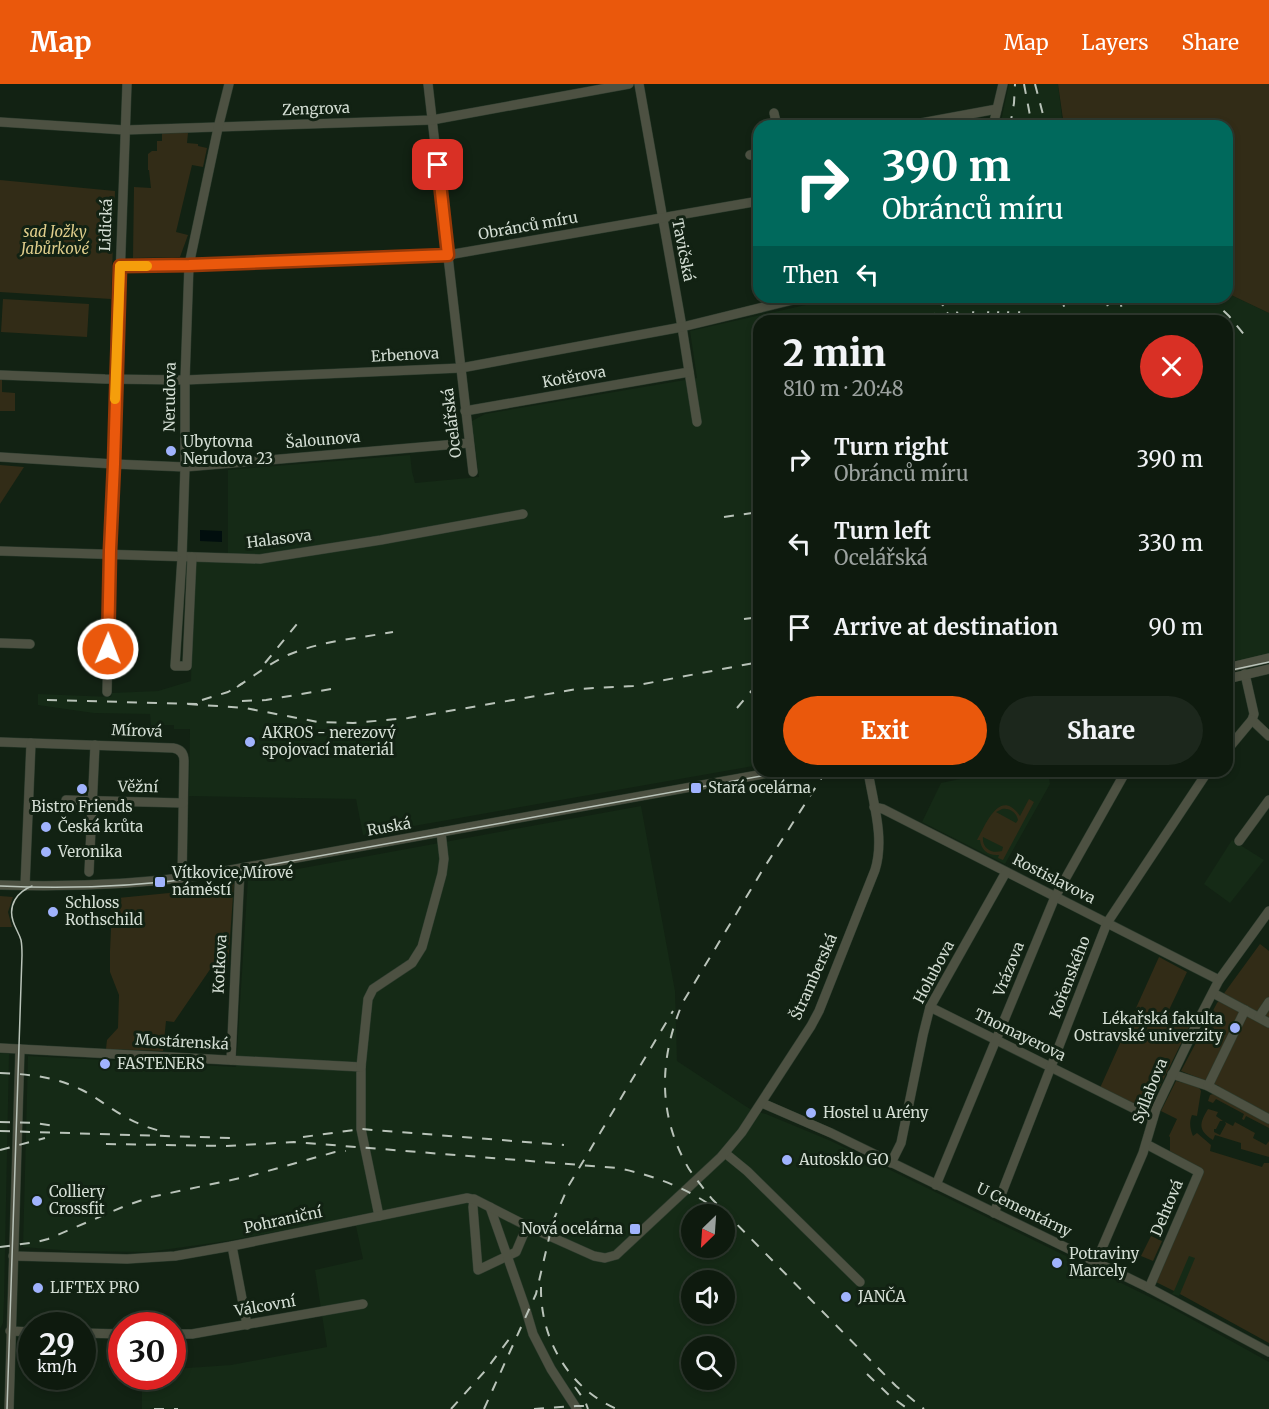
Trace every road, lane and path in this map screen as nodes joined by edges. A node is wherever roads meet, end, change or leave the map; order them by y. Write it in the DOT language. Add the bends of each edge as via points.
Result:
graph roads {
  1 [pos="127,84"];
  2 [pos="229,84"];
  3 [pos="428,84"];
  4 [pos="629,84"];
  5 [pos="639,84"];
  6 [pos="1003,84"];
  7 [pos="997,109"];
  8 [pos="774,113"];
  9 [pos="432,120"];
  10 [pos="776,120"];
  11 [pos="937,120"];
  12 [pos="994,120"];
  13 [pos="0,122"];
  14 [pos="218,128"];
  15 [pos="125,130"];
  16 [pos="753,202"];
  17 [pos="662,218"];
  18 [pos="448,255"];
  19 [pos="189,265"];
  20 [pos="120,266"];
  21 [pos="780,303"];
  22 [pos="682,327"];
  23 [pos="460,368"];
  24 [pos="689,372"];
  25 [pos="0,375"];
  26 [pos="116,378"];
  27 [pos="185,380"];
  28 [pos="465,411"];
  29 [pos="697,422"];
  30 [pos="469,443"];
  31 [pos="0,457"];
  32 [pos="114,464"];
  33 [pos="185,467"];
  34 [pos="472,472"];
  35 [pos="524,514"];
  36 [pos="0,551"];
  37 [pos="110,555"];
  38 [pos="182,557"];
  39 [pos="192,557"];
  40 [pos="0,643"];
  41 [pos="30,644"];
  42 [pos="1269,658"];
  43 [pos="1233,667"];
  44 [pos="1269,669"];
  45 [pos="1245,674"];
  46 [pos="1233,677"];
  47 [pos="107,692"];
  48 [pos="1252,720"];
  49 [pos="1269,736"];
  50 [pos="0,742"];
  51 [pos="31,743"];
  52 [pos="1233,743"];
  53 [pos="95,745"];
  54 [pos="753,776"];
  55 [pos="869,777"];
  56 [pos="1123,777"];
  57 [pos="1204,777"];
  58 [pos="66,800"];
  59 [pos="1269,800"];
  60 [pos="93,801"];
  61 [pos="183,803"];
  62 [pos="874,807"];
  63 [pos="441,832"];
  64 [pos="1239,841"];
  65 [pos="240,869"];
  66 [pos="1006,872"];
  67 [pos="89,873"];
  68 [pos="182,878"];
  69 [pos="0,885"];
  70 [pos="25,885"];
  71 [pos="1055,897"];
  72 [pos="1269,911"];
  73 [pos="1107,923"];
  74 [pos="1219,980"];
  75 [pos="1213,993"];
  76 [pos="1269,1002"];
  77 [pos="930,1007"];
  78 [pos="1245,1010"];
  79 [pos="1259,1017"];
  80 [pos="1269,1023"];
  81 [pos="997,1040"];
  82 [pos="0,1048"];
  83 [pos="20,1049"];
  84 [pos="231,1060"];
  85 [pos="362,1067"];
  86 [pos="1051,1067"];
  87 [pos="1172,1074"];
  88 [pos="1208,1086"];
  89 [pos="762,1103"];
  90 [pos="1153,1118"];
  91 [pos="1269,1119"];
  92 [pos="1146,1144"];
  93 [pos="725,1153"];
  94 [pos="891,1163"];
  95 [pos="936,1185"];
  96 [pos="474,1199"];
  97 [pos="490,1207"];
  98 [pos="994,1213"];
  99 [pos="379,1216"];
  100 [pos="527,1226"];
  101 [pos="232,1246"];
  102 [pos="13,1256"];
  103 [pos="507,1257"];
  104 [pos="1096,1262"];
  105 [pos="860,1282"];
  106 [pos="1149,1288"];
  107 [pos="363,1304"];
  108 [pos="248,1325"];
  109 [pos="10,1331"];
  110 [pos="18,1331"];
  111 [pos="186,1334"];
  112 [pos="1269,1352"];
  113 [pos="9,1409"];
  114 [pos="577,1409"];
  1 -- 15 [label="street, Lidická"];
  2 -- 14 [label="street, Nerudova"];
  3 -- 9 [label="street, Ocelářská"];
  4 -- 9 [label="street, Zengrova"];
  5 -- 17 [label="street, Tavičská"];
  6 -- 7 [label="street"];
  7 -- 11 [label="street"];
  7 -- 12 [label="street"];
  8 -- 10 [label="street"];
  9 -- 14 [label="street, Zengrova"];
  9 -- 18 [label="street, Ocelářská"];
  13 -- 15 [label="street, Zengrova"];
  14 -- 15 [label="street, Zengrova"];
  14 -- 19 [label="street, Nerudova"];
  15 -- 20 [label="street, Lidická"];
  16 -- 17 [label="street, Obránců míru"];
  17 -- 18 [label="street, Obránců míru"];
  17 -- 22 [label="street, Tavičská"];
  18 -- 19 [label="street, Obránců míru"];
  18 -- 23 [label="street, Ocelářská"];
  19 -- 20 [label="street, Obránců míru"];
  19 -- 27 [label="street, Nerudova"];
  20 -- 26 [label="street, Lidická"];
  21 -- 22 [label="street, Erbenova"];
  22 -- 23 [label="street, Erbenova"];
  22 -- 24 [label="street, Tavičská"];
  23 -- 27 [label="street, Erbenova"];
  23 -- 28 [label="street, Ocelářská"];
  24 -- 28 [label="street, Kotěrova"];
  24 -- 29 [label="street, Tavičská"];
  25 -- 26 [label="street, Erbenova"];
  26 -- 27 [label="street, Erbenova"];
  26 -- 32 [label="street, Lidická"];
  27 -- 33 [label="street, Nerudova"];
  28 -- 30 [label="street, Ocelářská"];
  30 -- 33 [label="street, Šalounova"];
  30 -- 34 [label="street, Ocelářská"];
  31 -- 32 [label="street, Šalounova"];
  32 -- 33 [label="street, Šalounova"];
  32 -- 37 [label="street, Lidická"];
  33 -- 38 [label="street, Nerudova"];
  35 -- 39 [label="street, Halasova" via="260,559"];
  36 -- 37 [label="street, Halasova"];
  37 -- 38 [label="street, Halasova"];
  37 -- 47 [label="street, Lidická"];
  38 -- 39 [label="street, Halasova"];
  38 -- 39 [label="street, Nerudova" via="176,666 187,666"];
  40 -- 41 [label="street"];
  42 -- 43 [label="street"];
  44 -- 45 [label="street"];
  45 -- 46 [label="street"];
  45 -- 48 [label="street"];
  48 -- 49 [label="street"];
  48 -- 52 [label="street"];
  50 -- 51 [label="street, Mírová"];
  51 -- 53 [label="street, Mírová"];
  51 -- 70 [label="street"];
  53 -- 60 [label="street"];
  53 -- 61 [label="street, Mírová" via="179,750 184,760"];
  54 -- 63 [label="street, Ruská"];
  55 -- 62 [label="street, Štramberská"];
  56 -- 71 [label="street, Vrázova"];
  57 -- 73 [label="street, Kořenského"];
  58 -- 60 [label="street, Věžní"];
  59 -- 64 [label="street"];
  60 -- 61 [label="street, Věžní"];
  60 -- 67 [label="street"];
  61 -- 68 [label="street, Mírová"];
  62 -- 66 [label="street, Rostislavova"];
  62 -- 89 [label="street, Štramberská" via="879,844 875,870 819,1011"];
  63 -- 65 [label="street, Ruská"];
  63 -- 85 [label="street" via="442,874 422,947 412,963 374,989 368,999"];
  65 -- 68 [label="street, Ruská"];
  65 -- 84 [label="street, Kotkova"];
  66 -- 71 [label="street, Rostislavova"];
  66 -- 77 [label="street, Holubova"];
  68 -- 70 [label="street, Ruská" via="105,885"];
  69 -- 70 [label="street, Ruská"];
  71 -- 73 [label="street, Rostislavova"];
  71 -- 81 [label="street, Vrázova"];
  72 -- 74 [label="street, Syllabova"];
  73 -- 74 [label="street, Rostislavova"];
  73 -- 86 [label="street, Kořenského"];
  74 -- 75 [label="street, Syllabova"];
  75 -- 78 [label="street"];
  75 -- 87 [label="street, Syllabova"];
  76 -- 79 [label="street"];
  77 -- 81 [label="street, Thomayerova"];
  77 -- 94 [label="street, Holubova" via="901,1143"];
  78 -- 79 [label="street"];
  78 -- 88 [label="street"];
  79 -- 80 [label="street"];
  81 -- 86 [label="street, Thomayerova"];
  81 -- 95 [label="street, Vrázova"];
  82 -- 83 [label="street, Mostárenská"];
  83 -- 84 [label="street, Mostárenská"];
  83 -- 102 [label="street"];
  84 -- 85 [label="street, Mostárenská"];
  85 -- 99 [label="street" via="361,1129"];
  86 -- 90 [label="street, Thomayerova"];
  86 -- 98 [label="street, Kořenského"];
  87 -- 88 [label="street"];
  87 -- 90 [label="street, Syllabova"];
  88 -- 91 [label="street"];
  89 -- 93 [label="street, Štramberská"];
  89 -- 94 [label="street, U Cementárny"];
  90 -- 92 [label="street, Syllabova"];
  92 -- 104 [label="street, Syllabova"];
  92 -- 106 [label="street, Dehtová" via="1199,1172"];
  93 -- 100 [label="street, Štramberská" via="613,1257 597,1257"];
  93 -- 105 [label="street"];
  94 -- 95 [label="street, U Cementárny"];
  95 -- 98 [label="street, U Cementárny"];
  96 -- 97 [label="street"];
  96 -- 99 [label="street, Pohraniční"];
  96 -- 103 [label="street" via="478,1270"];
  97 -- 100 [label="street"];
  97 -- 103 [label="street"];
  98 -- 104 [label="street, U Cementárny"];
  99 -- 101 [label="street, Pohraniční"];
  100 -- 103 [label="street" via="516,1252"];
  101 -- 102 [label="street, Pohraniční" via="159,1258"];
  101 -- 108 [label="street"];
  102 -- 109 [label="street"];
  103 -- 114 [label="street" via="533,1334"];
  104 -- 106 [label="street, U Cementárny"];
  106 -- 112 [label="street, U Cementárny"];
  107 -- 108 [label="street, Válcovní"];
  108 -- 111 [label="street, Válcovní"];
  109 -- 110 [label="street"];
  109 -- 113 [label="street"];
}
